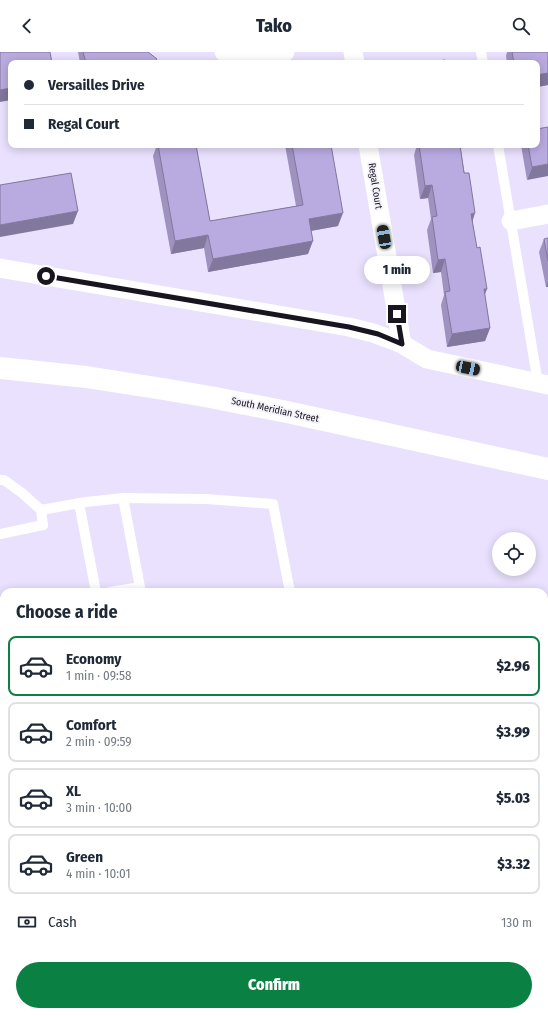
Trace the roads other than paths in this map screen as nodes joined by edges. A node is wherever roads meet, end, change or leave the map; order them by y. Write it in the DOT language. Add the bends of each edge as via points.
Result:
graph roads {
  1 [pos="224,52"];
  2 [pos="285,52"];
  3 [pos="369,148"];
  4 [pos="499,148"];
  5 [pos="548,214"];
  6 [pos="511,221"];
  7 [pos="0,268"];
  8 [pos="402,344"];
  9 [pos="0,368"];
  10 [pos="543,384"];
  11 [pos="548,469"];
  12 [pos="0,480"];
  13 [pos="123,498"];
  14 [pos="79,503"];
  15 [pos="41,510"];
  16 [pos="0,534"];
  17 [pos="95,588"];
  18 [pos="130,588"];
  19 [pos="289,588"];
  1 -- 2 [label="street" via="235,60"];
  3 -- 8 [label="street, Regal Court"];
  4 -- 6 [label="lane"];
  5 -- 6 [label="street"];
  6 -- 10 [label="lane"];
  7 -- 8 [label="street" via="349,327 378,334"];
  8 -- 10 [label="street" via="426,359"];
  9 -- 11 [label="main road, South Meridian Street" via="86,377 210,397"];
  12 -- 15 [label="lane" via="4,480 22,493"];
  13 -- 14 [label="lane"];
  13 -- 18 [label="lane" via="140,586"];
  13 -- 19 [label="lane" via="272,504"];
  14 -- 15 [label="lane"];
  14 -- 17 [label="lane"];
  15 -- 16 [label="lane" via="43,525"];
}
